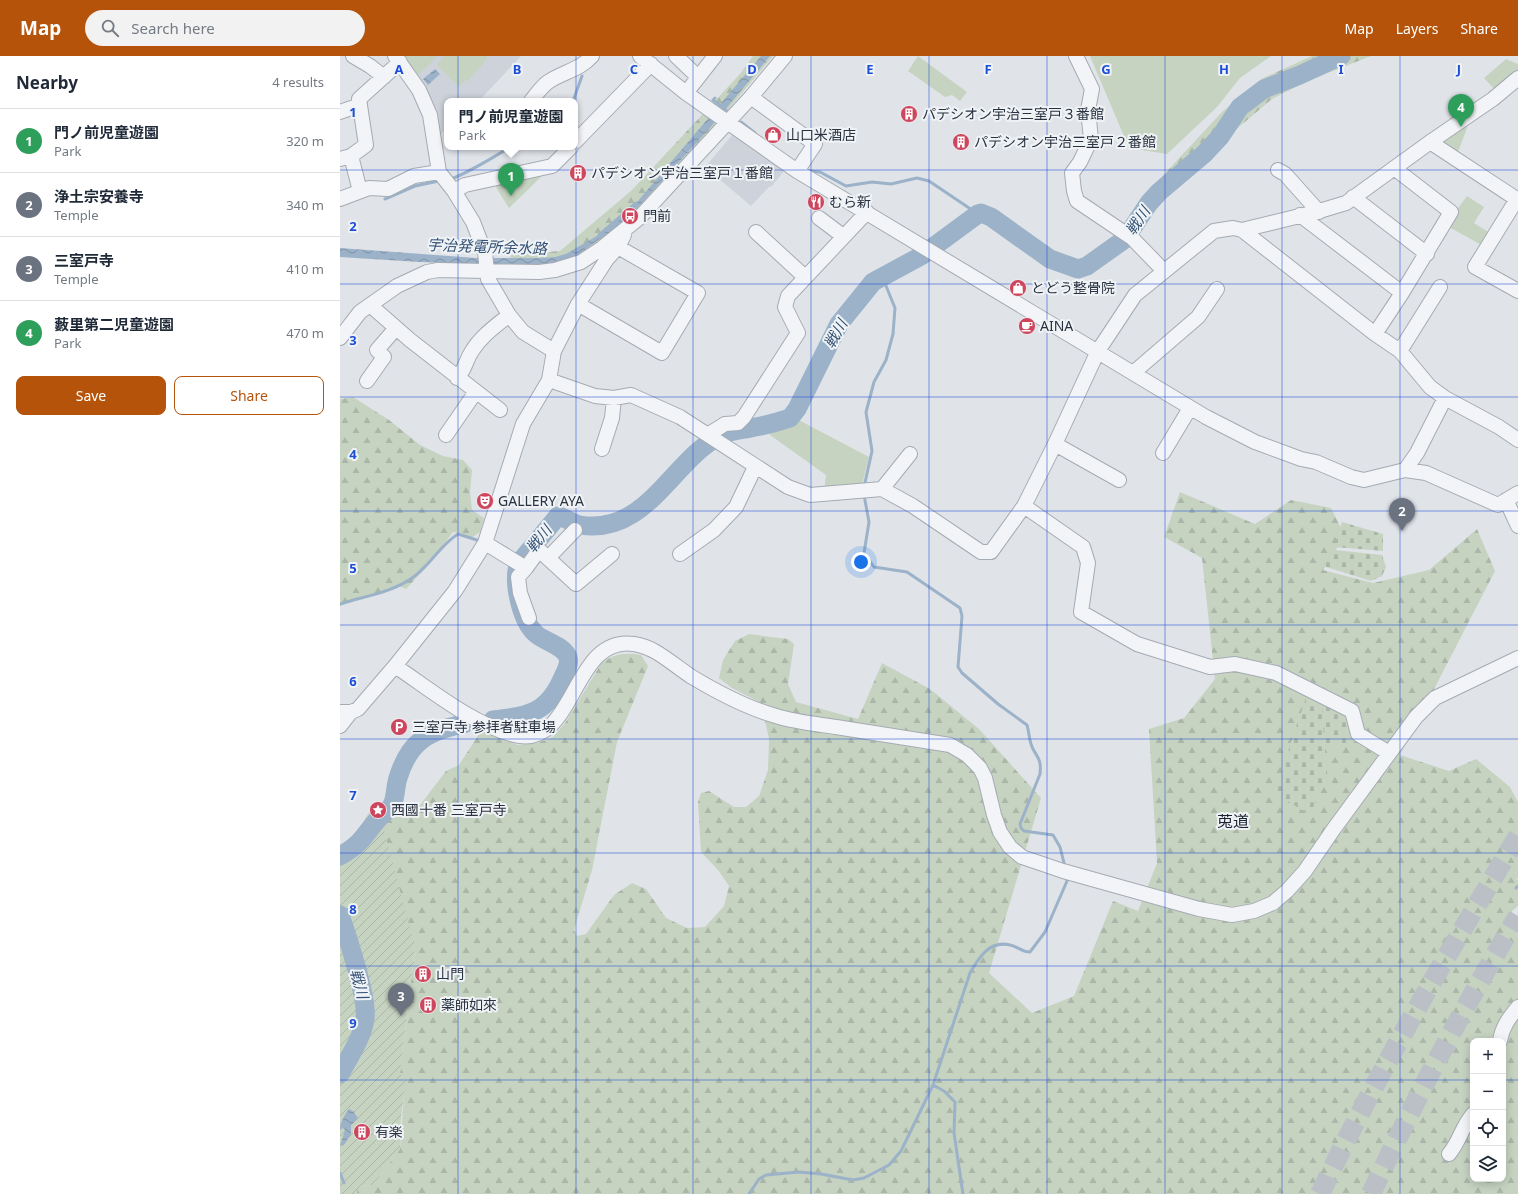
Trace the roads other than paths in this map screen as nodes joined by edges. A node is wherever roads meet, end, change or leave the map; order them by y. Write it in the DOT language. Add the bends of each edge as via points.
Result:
graph roads {
  1 [pos="353,56"];
  2 [pos="676,56"];
  3 [pos="715,56"];
  4 [pos="786,56"];
  5 [pos="1076,56"];
  6 [pos="585,58"];
  7 [pos="398,59"];
  8 [pos="646,60"];
  9 [pos="384,76"];
  10 [pos="698,77"];
  11 [pos="1518,78"];
  12 [pos="686,93"];
  13 [pos="751,97"];
  14 [pos="534,98"];
  15 [pos="360,105"];
  16 [pos="340,112"];
  17 [pos="724,121"];
  18 [pos="578,139"];
  19 [pos="1430,142"];
  20 [pos="568,150"];
  21 [pos="346,157"];
  22 [pos="799,167"];
  23 [pos="1394,168"];
  24 [pos="1278,170"];
  25 [pos="439,172"];
  26 [pos="454,190"];
  27 [pos="360,191"];
  28 [pos="1353,198"];
  29 [pos="340,199"];
  30 [pos="1517,200"];
  31 [pos="867,212"];
  32 [pos="1319,212"];
  33 [pos="1300,215"];
  34 [pos="819,218"];
  35 [pos="627,230"];
  36 [pos="1242,230"];
  37 [pos="756,232"];
  38 [pos="843,236"];
  39 [pos="618,248"];
  40 [pos="1427,254"];
  41 [pos="487,270"];
  42 [pos="1164,271"];
  43 [pos="805,277"];
  44 [pos="1440,287"];
  45 [pos="1217,289"];
  46 [pos="1518,292"];
  47 [pos="1402,293"];
  48 [pos="578,304"];
  49 [pos="370,305"];
  50 [pos="509,315"];
  51 [pos="396,328"];
  52 [pos="1375,334"];
  53 [pos="340,338"];
  54 [pos="554,351"];
  55 [pos="1098,351"];
  56 [pos="1400,351"];
  57 [pos="1133,373"];
  58 [pos="372,378"];
  59 [pos="457,378"];
  60 [pos="549,380"];
  61 [pos="475,393"];
  62 [pos="614,398"];
  63 [pos="1445,398"];
  64 [pos="1190,408"];
  65 [pos="500,410"];
  66 [pos="446,435"];
  67 [pos="713,438"];
  68 [pos="1518,440"];
  69 [pos="1055,444"];
  70 [pos="602,449"];
  71 [pos="1163,453"];
  72 [pos="910,454"];
  73 [pos="755,467"];
  74 [pos="1405,470"];
  75 [pos="1119,480"];
  76 [pos="882,489"];
  77 [pos="1512,496"];
  78 [pos="1024,506"];
  79 [pos="1518,526"];
  80 [pos="575,530"];
  81 [pos="485,543"];
  82 [pos="612,554"];
  83 [pos="680,554"];
  84 [pos="548,558"];
  85 [pos="521,566"];
  86 [pos="529,618"];
  87 [pos="1518,658"];
  88 [pos="395,666"];
  89 [pos="346,712"];
  90 [pos="340,726"];
  91 [pos="1389,753"];
  92 [pos="1518,1008"];
  93 [pos="1501,1038"];
  94 [pos="1470,1118"];
  95 [pos="1449,1154"];
  1 -- 9 [label="street"];
  2 -- 10 [label="street"];
  3 -- 10 [label="street"];
  4 -- 13 [label="street"];
  5 -- 42 [label="street" via="1092,89 1088,110 1091,139 1072,173 1077,201 1129,236"];
  6 -- 14 [label="street" via="548,82"];
  7 -- 9 [label="street"];
  7 -- 25 [label="street" via="419,90 430,115"];
  8 -- 12 [label="street"];
  8 -- 18 [label="street"];
  9 -- 15 [label="street" via="360,99"];
  10 -- 12 [label="street"];
  11 -- 19 [label="street" via="1493,99"];
  12 -- 17 [label="street"];
  13 -- 17 [label="street"];
  13 -- 22 [label="street" via="815,144"];
  15 -- 16 [label="street"];
  15 -- 21 [label="street" via="366,145"];
  17 -- 22 [label="street"];
  17 -- 35 [label="street"];
  19 -- 23 [label="street"];
  19 -- 30 [label="street"];
  20 -- 26 [label="street" via="552,166 465,185"];
  21 -- 27 [label="street"];
  22 -- 31 [label="street"];
  23 -- 28 [label="street"];
  23 -- 40 [label="street" via="1451,212"];
  24 -- 32 [label="street" via="1285,174"];
  25 -- 26 [label="street"];
  25 -- 27 [label="street" via="414,176 388,189 369,188"];
  26 -- 41 [label="street" via="473,222 485,253"];
  27 -- 29 [label="street"];
  28 -- 32 [label="street"];
  28 -- 40 [label="street"];
  30 -- 46 [label="street" via="1475,267"];
  31 -- 38 [label="street"];
  31 -- 55 [label="street"];
  32 -- 33 [label="street"];
  33 -- 36 [label="street"];
  33 -- 47 [label="street"];
  34 -- 38 [label="street"];
  35 -- 39 [label="street"];
  35 -- 41 [label="street" via="580,262 555,270"];
  36 -- 42 [label="street" via="1225,228 1214,231"];
  36 -- 52 [label="street"];
  37 -- 43 [label="street"];
  38 -- 43 [label="street"];
  39 -- 48 [label="street" via="607,259"];
  39 -- 48 [label="street" via="698,294 662,353"];
  40 -- 47 [label="street"];
  41 -- 49 [label="street" via="427,272 397,286"];
  41 -- 50 [label="street" via="488,279"];
  42 -- 55 [label="street" via="1135,295"];
  43 -- 67 [label="street" via="788,296 785,307 798,333 744,417 738,423 725,424"];
  44 -- 56 [label="street"];
  45 -- 57 [label="street" via="1198,317"];
  47 -- 52 [label="street"];
  48 -- 54 [label="street"];
  49 -- 51 [label="street"];
  49 -- 53 [label="street" via="360,312"];
  50 -- 54 [label="street" via="523,332"];
  50 -- 59 [label="street" via="481,338 470,353 464,371"];
  51 -- 58 [label="street" via="377,350 384,357"];
  51 -- 59 [label="street"];
  52 -- 56 [label="street"];
  54 -- 60 [label="street"];
  55 -- 57 [label="street"];
  55 -- 69 [label="street"];
  56 -- 63 [label="street" via="1430,387"];
  57 -- 64 [label="street"];
  59 -- 61 [label="street"];
  60 -- 62 [label="street" via="595,396"];
  60 -- 81 [label="street" via="523,424"];
  61 -- 65 [label="street"];
  61 -- 66 [label="street"];
  62 -- 67 [label="street" via="631,395 680,417"];
  62 -- 70 [label="street" via="612,418"];
  63 -- 68 [label="street" via="1500,427"];
  63 -- 74 [label="street" via="1417,453"];
  64 -- 71 [label="street"];
  64 -- 74 [label="street" via="1255,442 1316,462 1351,477 1364,480"];
  67 -- 73 [label="street"];
  69 -- 75 [label="street"];
  69 -- 78 [label="street"];
  72 -- 76 [label="street"];
  73 -- 76 [label="street" via="788,487 810,495"];
  73 -- 83 [label="street" via="736,506 714,530"];
  74 -- 77 [label="street" via="1426,473 1498,505"];
  76 -- 78 [label="street" via="913,506 981,552 991,552"];
  77 -- 79 [label="street"];
  78 -- 91 [label="street" via="1083,547 1088,563 1081,612 1137,644 1210,667 1235,664 1276,673 1352,711 1358,734"];
  80 -- 84 [label="street"];
  81 -- 85 [label="street"];
  81 -- 88 [label="street" via="456,592"];
  82 -- 84 [label="street" via="576,584"];
  84 -- 85 [label="street" via="539,550"];
  85 -- 86 [label="street" via="518,577 520,593"];
  87 -- 91 [label="street" via="1435,698 1416,717"];
  88 -- 89 [label="street" via="358,709"];
  88 -- 91 [label="street" via="465,712 508,732 526,736 542,732 558,717 594,657 616,645 646,646 709,686 776,716 950,745 967,755 980,768 985,778 996,824 1016,853 1030,861 1068,873 1199,909 1232,915 1254,911 1273,903 1287,891 1305,871"];
  89 -- 90 [label="street"];
  92 -- 93 [label="street" via="1508,1018"];
  94 -- 95 [label="street"];
}
